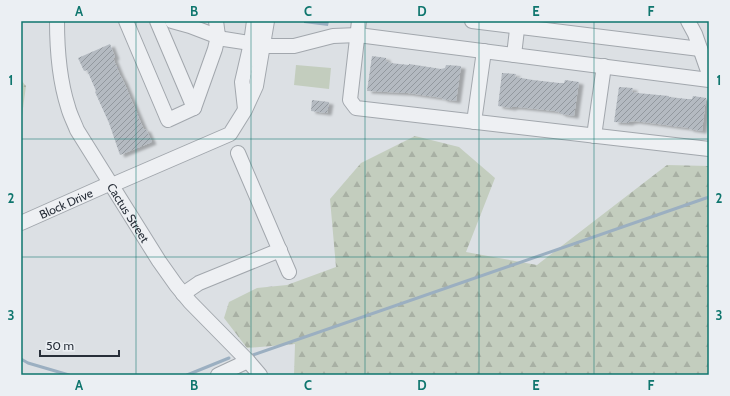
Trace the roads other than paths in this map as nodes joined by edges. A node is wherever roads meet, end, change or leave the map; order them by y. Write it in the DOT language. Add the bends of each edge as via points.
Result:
graph roads {
  1 [pos="57,21"];
  2 [pos="126,21"];
  3 [pos="157,21"];
  4 [pos="172,21"];
  5 [pos="216,21"];
  6 [pos="254,21"];
  7 [pos="267,21"];
  8 [pos="359,21"];
  9 [pos="472,21"];
  10 [pos="688,21"];
  11 [pos="518,24"];
  12 [pos="358,35"];
  13 [pos="218,36"];
  14 [pos="258,44"];
  15 [pos="700,49"];
  16 [pos="484,51"];
  17 [pos="514,55"];
  18 [pos="604,66"];
  19 [pos="709,74"];
  20 [pos="709,80"];
  21 [pos="194,108"];
  22 [pos="474,122"];
  23 [pos="594,136"];
  24 [pos="709,149"];
  25 [pos="238,152"];
  26 [pos="112,184"];
  27 [pos="21,223"];
  28 [pos="280,250"];
  29 [pos="289,272"];
  30 [pos="184,294"];
  31 [pos="248,361"];
  32 [pos="218,375"];
  33 [pos="260,375"];
  1 -- 26 [label="street, Cactus Street" via="63,88 68,107 78,130"];
  2 -- 21 [label="street" via="168,120"];
  3 -- 21 [label="street"];
  4 -- 13 [label="street"];
  5 -- 13 [label="street"];
  6 -- 14 [label="street"];
  7 -- 14 [label="street"];
  8 -- 12 [label="street"];
  9 -- 11 [label="street"];
  10 -- 15 [label="street"];
  11 -- 15 [label="street"];
  11 -- 17 [label="street"];
  12 -- 14 [label="street" via="333,36 294,46"];
  12 -- 16 [label="street"];
  12 -- 22 [label="street" via="350,100 356,108"];
  13 -- 14 [label="street"];
  13 -- 21 [label="street"];
  14 -- 26 [label="street, Block Drive" via="252,67 242,82 245,110 230,134"];
  15 -- 19 [label="street"];
  16 -- 17 [label="street"];
  16 -- 22 [label="street"];
  17 -- 18 [label="street"];
  18 -- 20 [label="street"];
  18 -- 23 [label="street"];
  22 -- 23 [label="street"];
  23 -- 24 [label="street"];
  25 -- 28 [label="street"];
  26 -- 27 [label="street, Block Drive"];
  26 -- 30 [label="street, Cactus Street" via="159,261"];
  28 -- 29 [label="street"];
  28 -- 30 [label="street" via="199,283"];
  30 -- 31 [label="street, Cactus Street"];
  31 -- 32 [label="street"];
  31 -- 33 [label="street, Cactus Street"];
}
